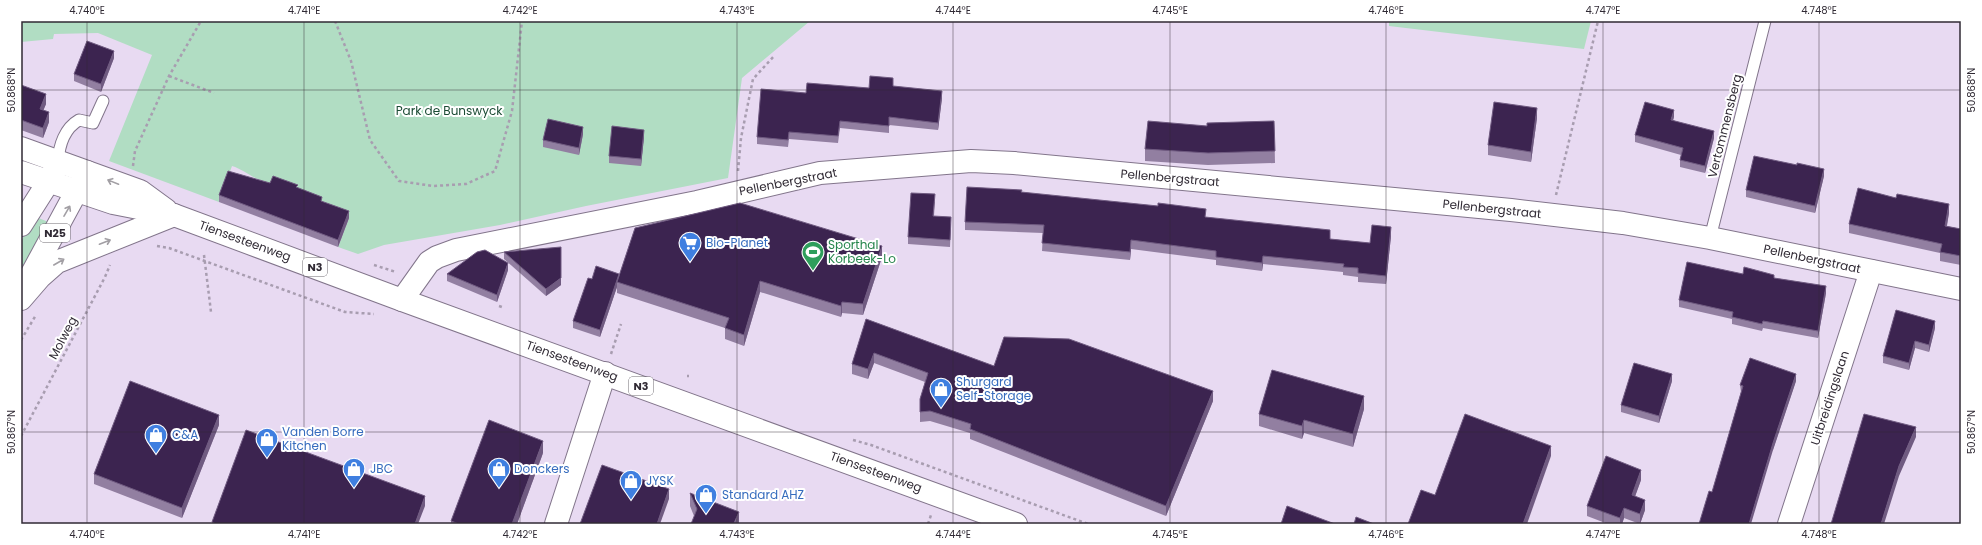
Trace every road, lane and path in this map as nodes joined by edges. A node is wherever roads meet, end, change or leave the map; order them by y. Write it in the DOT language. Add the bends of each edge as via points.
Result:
graph roads {
  1 [pos="201,21"];
  2 [pos="335,21"];
  3 [pos="522,21"];
  4 [pos="1598,21"];
  5 [pos="1765,21"];
  6 [pos="775,55"];
  7 [pos="169,76"];
  8 [pos="214,93"];
  9 [pos="103,101"];
  10 [pos="21,148"];
  11 [pos="58,162"];
  12 [pos="21,172"];
  13 [pos="49,181"];
  14 [pos="82,182"];
  15 [pos="126,187"];
  16 [pos="737,192"];
  17 [pos="174,215"];
  18 [pos="1551,215"];
  19 [pos="21,225"];
  20 [pos="1710,238"];
  21 [pos="155,245"];
  22 [pos="204,255"];
  23 [pos="205,262"];
  24 [pos="104,263"];
  25 [pos="1871,271"];
  26 [pos="1961,289"];
  27 [pos="21,294"];
  28 [pos="21,299"];
  29 [pos="402,300"];
  30 [pos="41,308"];
  31 [pos="334,308"];
  32 [pos="211,312"];
  33 [pos="621,324"];
  34 [pos="21,340"];
  35 [pos="605,373"];
  36 [pos="21,436"];
  37 [pos="851,439"];
  38 [pos="556,524"];
  39 [pos="1016,524"];
  40 [pos="1088,524"];
  41 [pos="1789,524"];
  1 -- 7 [label="path"];
  2 -- 3 [label="path" via="351,61 370,140 399,181 433,186 466,184 495,170 512,111"];
  4 -- 18 [label="path"];
  5 -- 20 [label="lane, Vertommensberg"];
  6 -- 16 [label="path" via="753,79 741,138"];
  7 -- 8 [label="path"];
  7 -- 15 [label="path" via="135,151"];
  9 -- 11 [label="lane" via="93,123 79,120 70,125 59,151"];
  10 -- 11 [label="main road, Tiensesteenweg / N3"];
  11 -- 13 [label="main road, N25"];
  11 -- 14 [label="main road, Tiensesteenweg / N3"];
  12 -- 13 [label="main road, Tiensesteenweg / N3"];
  13 -- 14 [label="main road, Tiensesteenweg / N3"];
  13 -- 19 [label="main road, N25"];
  15 -- 14 [label="main road, Tiensesteenweg / N3, one-way"];
  14 -- 17 [label="main road, Tiensesteenweg / N3" via="113,203"];
  27 -- 14 [label="main road, N25, one-way"];
  15 -- 17 [label="main road, Tiensesteenweg / N3" via="140,191"];
  16 -- 18 [label="main road, Pellenbergstraat" via="820,173 971,161"];
  16 -- 29 [label="main road, Pellenbergstraat" via="456,250 429,262"];
  28 -- 17 [label="main road, one-way" via="57,262"];
  17 -- 29 [label="main road, Tiensesteenweg / N3"];
  18 -- 20 [label="main road, Pellenbergstraat" via="1623,223"];
  20 -- 25 [label="main road, Pellenbergstraat"];
  21 -- 23 [label="path"];
  22 -- 23 [label="path"];
  23 -- 31 [label="path"];
  23 -- 32 [label="path"];
  24 -- 36 [label="path, Molweg" via="111,260 105,277"];
  25 -- 26 [label="main road, Pellenbergstraat"];
  25 -- 41 [label="main road, Uitbreidingslaan"];
  29 -- 35 [label="main road, Tiensesteenweg / N3"];
  30 -- 34 [label="path"];
  33 -- 35 [label="path"];
  35 -- 38 [label="main road"];
  35 -- 39 [label="main road, Tiensesteenweg / N3"];
  37 -- 40 [label="path"];
}
